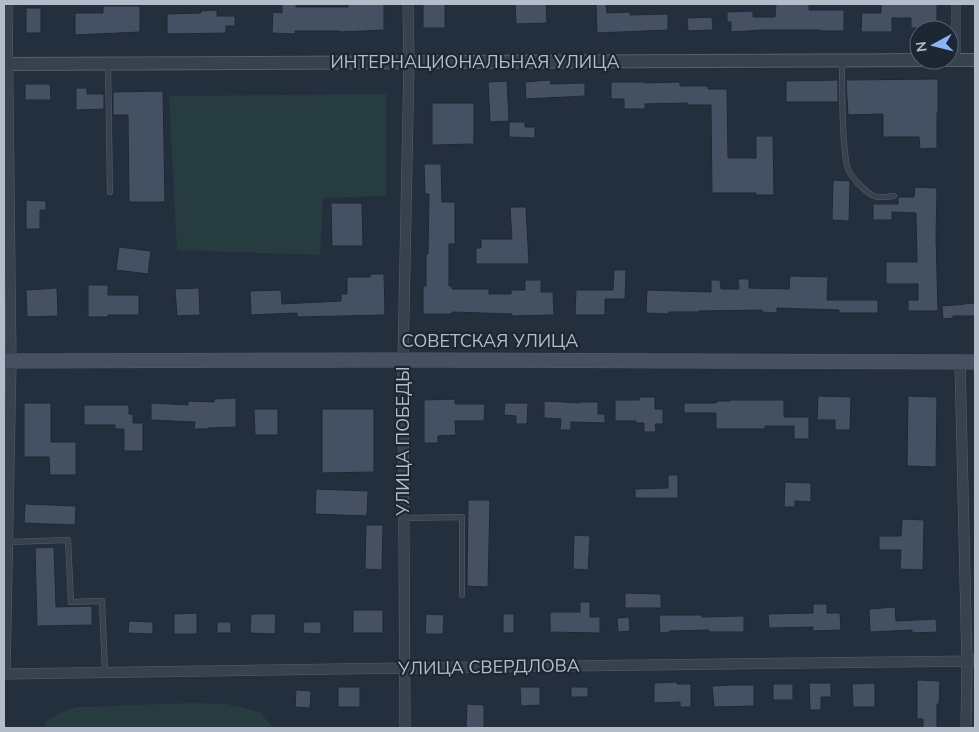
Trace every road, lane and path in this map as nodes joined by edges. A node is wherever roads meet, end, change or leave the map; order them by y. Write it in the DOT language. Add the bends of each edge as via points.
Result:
graph roads {
  1 [pos="7,4"];
  2 [pos="408,4"];
  3 [pos="956,4"];
  4 [pos="954,20"];
  5 [pos="842,60"];
  6 [pos="909,60"];
  7 [pos="959,60"];
  8 [pos="975,60"];
  9 [pos="408,63"];
  10 [pos="5,64"];
  11 [pos="108,64"];
  12 [pos="110,192"];
  13 [pos="894,196"];
  14 [pos="403,360"];
  15 [pos="7,361"];
  16 [pos="960,362"];
  17 [pos="975,362"];
  18 [pos="404,518"];
  19 [pos="8,542"];
  20 [pos="462,595"];
  21 [pos="971,661"];
  22 [pos="404,668"];
  23 [pos="104,672"];
  24 [pos="5,674"];
  25 [pos="405,728"];
  26 [pos="966,728"];
  1 -- 10 [label="street"];
  2 -- 9 [label="street, УЛИЦА ПОБЕДЫ"];
  3 -- 4 [label="street"];
  5 -- 6 [label="street, ИНТЕРНАЦИОНАЛЬНАЯ УЛИЦА"];
  5 -- 9 [label="street, ИНТЕРНАЦИОНАЛЬНАЯ УЛИЦА"];
  5 -- 13 [label="lane" via="843,132 848,168 858,184 872,195"];
  7 -- 8 [label="street, ИНТЕРНАЦИОНАЛЬНАЯ УЛИЦА"];
  9 -- 11 [label="street, ИНТЕРНАЦИОНАЛЬНАЯ УЛИЦА"];
  9 -- 14 [label="street, УЛИЦА ПОБЕДЫ"];
  10 -- 11 [label="street, ИНТЕРНАЦИОНАЛЬНАЯ УЛИЦА"];
  10 -- 15 [label="street"];
  11 -- 12 [label="lane"];
  14 -- 15 [label="main road, СОВЕТСКАЯ УЛИЦА"];
  14 -- 16 [label="main road, СОВЕТСКАЯ УЛИЦА"];
  14 -- 18 [label="street, УЛИЦА ПОБЕДЫ"];
  15 -- 19 [label="street"];
  16 -- 17 [label="main road, СОВЕТСКАЯ УЛИЦА"];
  16 -- 21 [label="street"];
  18 -- 20 [label="lane" via="462,517"];
  18 -- 22 [label="street, УЛИЦА ПОБЕДЫ"];
  19 -- 23 [label="lane" via="68,540 71,602 102,601"];
  19 -- 24 [label="street"];
  21 -- 22 [label="street, УЛИЦА СВЕРДЛОВА"];
  21 -- 26 [label="street"];
  22 -- 23 [label="street, УЛИЦА СВЕРДЛОВА"];
  22 -- 25 [label="street, УЛИЦА ПОБЕДЫ"];
  23 -- 24 [label="street, УЛИЦА СВЕРДЛОВА"];
}
